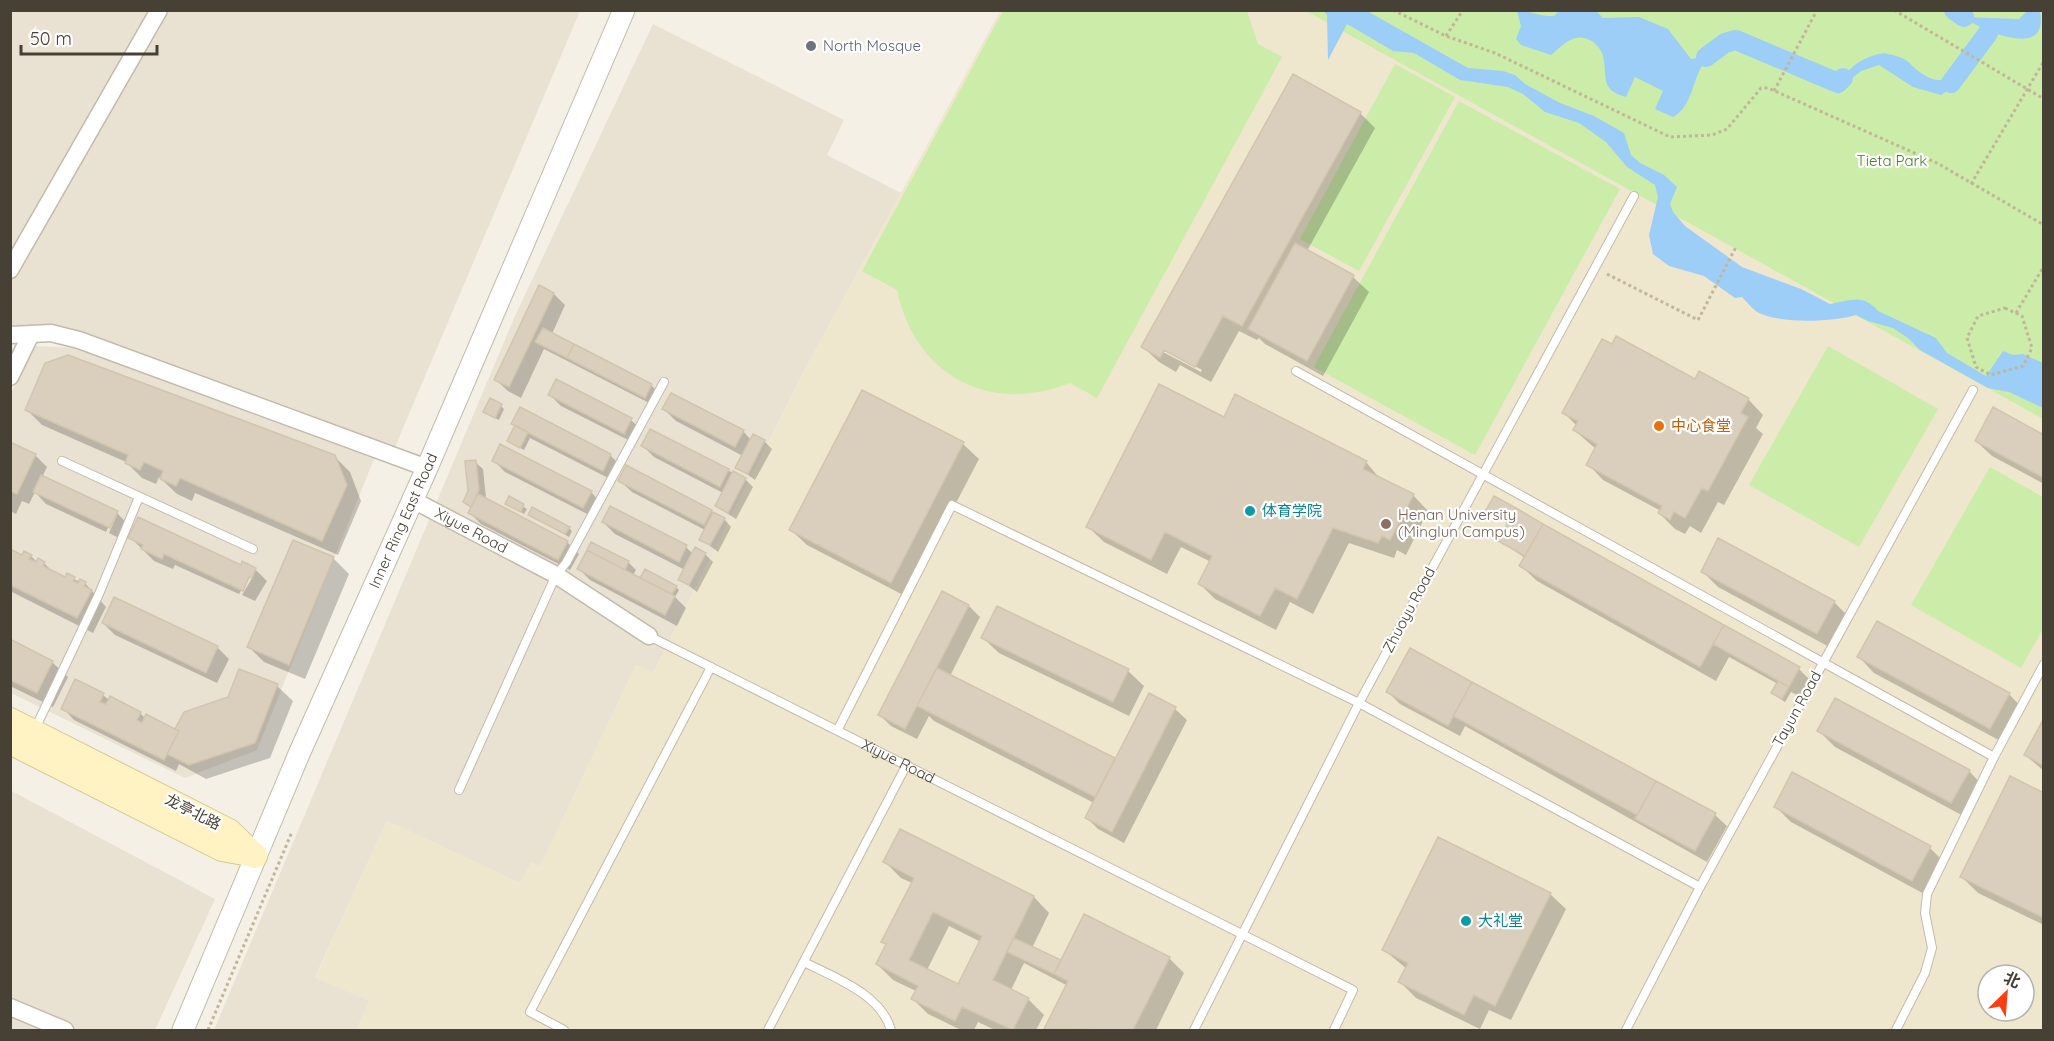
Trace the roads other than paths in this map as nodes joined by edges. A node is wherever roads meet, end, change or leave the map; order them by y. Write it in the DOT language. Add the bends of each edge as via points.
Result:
graph roads {
  1 [pos="159,10"];
  2 [pos="624,10"];
  3 [pos="1634,196"];
  4 [pos="10,270"];
  5 [pos="32,334"];
  6 [pos="10,335"];
  7 [pos="1296,371"];
  8 [pos="10,377"];
  9 [pos="664,382"];
  10 [pos="1973,390"];
  11 [pos="62,461"];
  12 [pos="427,468"];
  13 [pos="1483,474"];
  14 [pos="139,497"];
  15 [pos="411,499"];
  16 [pos="253,549"];
  17 [pos="556,575"];
  18 [pos="649,636"];
  19 [pos="1823,663"];
  20 [pos="2043,664"];
  21 [pos="711,667"];
  22 [pos="1359,703"];
  23 [pos="10,720"];
  24 [pos="838,729"];
  25 [pos="33,731"];
  26 [pos="10,742"];
  27 [pos="1994,758"];
  28 [pos="907,764"];
  29 [pos="459,790"];
  30 [pos="255,856"];
  31 [pos="1700,887"];
  32 [pos="1243,934"];
  33 [pos="804,962"];
  34 [pos="10,1007"];
  35 [pos="65,1030"];
  36 [pos="183,1030"];
  37 [pos="564,1030"];
  38 [pos="768,1030"];
  39 [pos="891,1030"];
  40 [pos="1194,1030"];
  41 [pos="1334,1030"];
  42 [pos="1626,1030"];
  43 [pos="1896,1030"];
  1 -- 4 [label="street"];
  2 -- 12 [label="street, Inner Ring East Road"];
  3 -- 13 [label="lane, Zhuoyu Road"];
  5 -- 6 [label="street"];
  5 -- 8 [label="street"];
  5 -- 12 [label="street" via="51,333 79,340"];
  7 -- 13 [label="lane"];
  9 -- 17 [label="lane"];
  10 -- 19 [label="lane, Tayun Road"];
  11 -- 14 [label="lane"];
  12 -- 15 [label="street, Inner Ring East Road"];
  13 -- 19 [label="lane"];
  13 -- 22 [label="lane, Zhuoyu Road"];
  14 -- 16 [label="lane"];
  14 -- 25 [label="lane" via="99,594"];
  15 -- 17 [label="street, Xiyue Road"];
  15 -- 30 [label="street, Inner Ring East Road"];
  17 -- 18 [label="street, Xiyue Road"];
  17 -- 29 [label="lane"];
  18 -- 21 [label="lane, Xiyue Road"];
  19 -- 27 [label="lane"];
  19 -- 31 [label="lane, Tayun Road"];
  20 -- 27 [label="lane"];
  21 -- 24 [label="lane, Xiyue Road"];
  21 -- 37 [label="lane" via="530,1012"];
  22 -- 24 [label="lane" via="951,505"];
  22 -- 31 [label="lane"];
  22 -- 32 [label="lane, Zhuoyu Road"];
  23 -- 25 [label="main road, 龙亭北路"];
  24 -- 28 [label="lane, Xiyue Road"];
  25 -- 30 [label="main road, 龙亭北路" via="229,831"];
  26 -- 30 [label="main road, 龙亭北路" via="222,849"];
  27 -- 43 [label="lane" via="1927,894 1925,913 1932,948 1925,973"];
  28 -- 32 [label="lane, Xiyue Road"];
  28 -- 33 [label="lane"];
  30 -- 36 [label="street, Inner Ring East Road"];
  31 -- 42 [label="lane, Tayun Road"];
  32 -- 40 [label="lane, Zhuoyu Road"];
  32 -- 41 [label="lane, Xiyue Road" via="1353,990"];
  33 -- 38 [label="lane"];
  33 -- 39 [label="lane" via="875,1003 888,1018"];
  34 -- 35 [label="street"];
}
